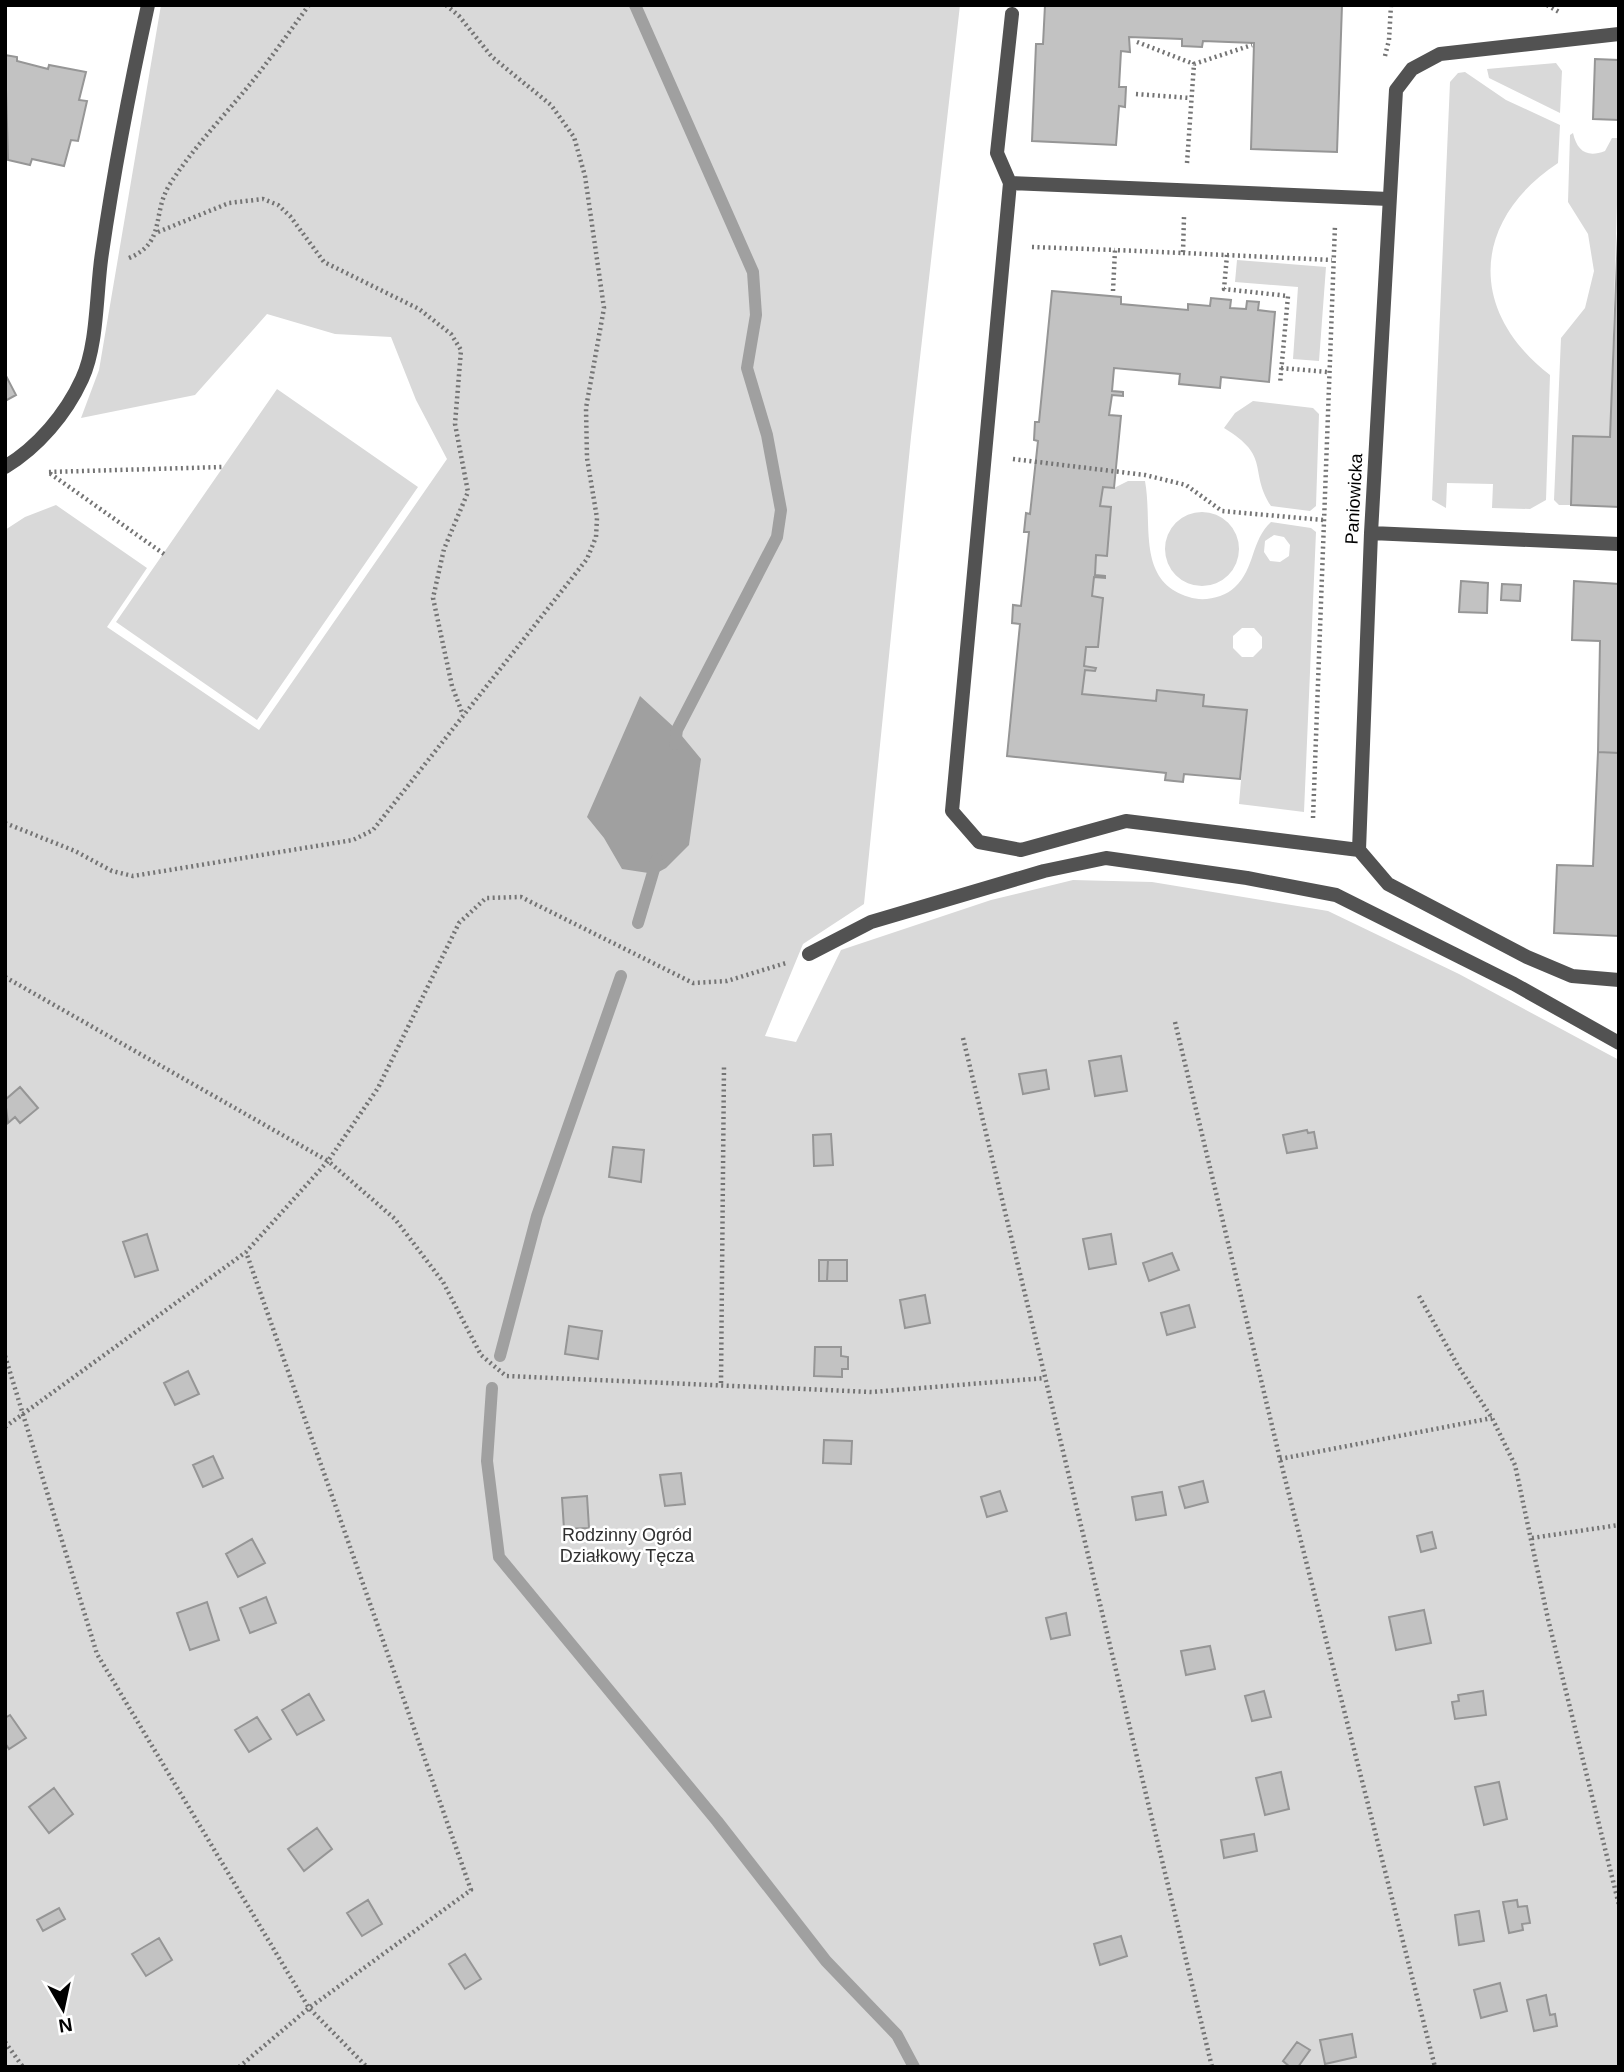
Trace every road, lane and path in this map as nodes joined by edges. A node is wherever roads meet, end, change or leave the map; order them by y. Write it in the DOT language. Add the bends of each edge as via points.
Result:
graph roads {
  1 [pos="148,5"];
  2 [pos="309,5"];
  3 [pos="446,5"];
  4 [pos="1013,14"];
  5 [pos="1619,34"];
  6 [pos="1137,42"];
  7 [pos="1252,45"];
  8 [pos="1194,64"];
  9 [pos="1136,94"];
  10 [pos="1190,98"];
  11 [pos="1010,183"];
  12 [pos="1186,191"];
  13 [pos="1337,197"];
  14 [pos="1389,199"];
  15 [pos="158,232"];
  16 [pos="1004,246"];
  17 [pos="1115,250"];
  18 [pos="1183,253"];
  19 [pos="101,255"];
  20 [pos="1227,255"];
  21 [pos="1332,260"];
  22 [pos="1113,291"];
  23 [pos="1281,368"];
  24 [pos="1328,372"];
  25 [pos="1280,384"];
  26 [pos="985,456"];
  27 [pos="5,467"];
  28 [pos="223,467"];
  29 [pos="1323,520"];
  30 [pos="1371,534"];
  31 [pos="1619,544"];
  32 [pos="163,554"];
  33 [pos="463,715"];
  34 [pos="1300,817"];
  35 [pos="5,823"];
  36 [pos="1359,850"];
  37 [pos="809,954"];
  38 [pos="5,977"];
  39 [pos="1619,981"];
  40 [pos="1175,1022"];
  41 [pos="963,1038"];
  42 [pos="1619,1043"];
  43 [pos="724,1066"];
  44 [pos="328,1161"];
  45 [pos="246,1252"];
  46 [pos="1419,1296"];
  47 [pos="5,1356"];
  48 [pos="1045,1378"];
  49 [pos="721,1384"];
  50 [pos="23,1414"];
  51 [pos="1492,1418"];
  52 [pos="5,1427"];
  53 [pos="1280,1459"];
  54 [pos="1619,1525"];
  55 [pos="1532,1538"];
  56 [pos="1619,1905"];
  57 [pos="309,2008"];
  58 [pos="5,2042"];
  59 [pos="23,2067"];
  60 [pos="239,2067"];
  61 [pos="367,2067"];
  62 [pos="1212,2067"];
  63 [pos="1435,2067"];
  1 -- 19 [label="lane"];
  2 -- 15 [label="path" via="179,170 162,198"];
  3 -- 33 [label="path" via="492,57 551,105 574,137 585,176 604,308 586,408 596,537 587,559"];
  4 -- 11 [label="lane" via="997,153"];
  5 -- 14 [label="lane, Paniowicka" via="1440,54 1412,69 1395,90"];
  6 -- 8 [label="path"];
  7 -- 8 [label="path"];
  8 -- 10 [label="path"];
  9 -- 10 [label="path"];
  10 -- 12 [label="path"];
  11 -- 12 [label="lane"];
  11 -- 16 [label="lane"];
  12 -- 13 [label="lane"];
  12 -- 18 [label="path"];
  13 -- 14 [label="lane"];
  13 -- 21 [label="path"];
  14 -- 30 [label="lane, Paniowicka"];
  15 -- 19 [label="path" via="145,251 129,258"];
  15 -- 33 [label="path" via="229,204 263,199 290,216 324,262 419,309 451,334 461,350 455,424 468,492 444,549 433,597 452,686"];
  16 -- 17 [label="path"];
  16 -- 26 [label="lane"];
  17 -- 18 [label="path"];
  17 -- 22 [label="path"];
  18 -- 20 [label="path"];
  19 -- 27 [label="lane" via="83,377 64,412 23,456"];
  20 -- 21 [label="path"];
  20 -- 23 [label="path" via="1224,289 1288,296"];
  21 -- 24 [label="path"];
  23 -- 24 [label="path"];
  23 -- 25 [label="path"];
  24 -- 29 [label="path"];
  26 -- 29 [label="path" via="1145,475 1186,485 1222,511"];
  26 -- 36 [label="lane" via="952,811 979,842 1021,850 1126,821"];
  28 -- 32 [label="path" via="48,472"];
  29 -- 34 [label="path" via="1312,819"];
  30 -- 31 [label="lane"];
  30 -- 36 [label="lane, Paniowicka"];
  33 -- 35 [label="path" via="373,830 353,840 133,876"];
  36 -- 39 [label="lane" via="1388,884 1516,951 1572,976"];
  37 -- 42 [label="lane" via="871,922 1044,871 1107,858 1336,895 1514,984"];
  37 -- 44 [label="path" via="727,981 693,983 521,897 486,898 459,923 378,1088"];
  38 -- 44 [label="path"];
  40 -- 53 [label="path"];
  41 -- 48 [label="path"];
  43 -- 49 [label="path"];
  44 -- 45 [label="path"];
  44 -- 49 [label="path" via="394,1219 443,1282 481,1355 506,1376"];
  45 -- 50 [label="path"];
  45 -- 57 [label="path" via="471,1890"];
  46 -- 51 [label="path"];
  47 -- 50 [label="path"];
  48 -- 49 [label="path" via="872,1392"];
  48 -- 62 [label="path"];
  50 -- 52 [label="path"];
  50 -- 57 [label="path" via="97,1654"];
  51 -- 53 [label="path"];
  51 -- 55 [label="path" via="1515,1465"];
  53 -- 63 [label="path"];
  54 -- 55 [label="path"];
  55 -- 56 [label="path"];
  57 -- 60 [label="path"];
  57 -- 61 [label="path"];
  58 -- 59 [label="path"];
}
